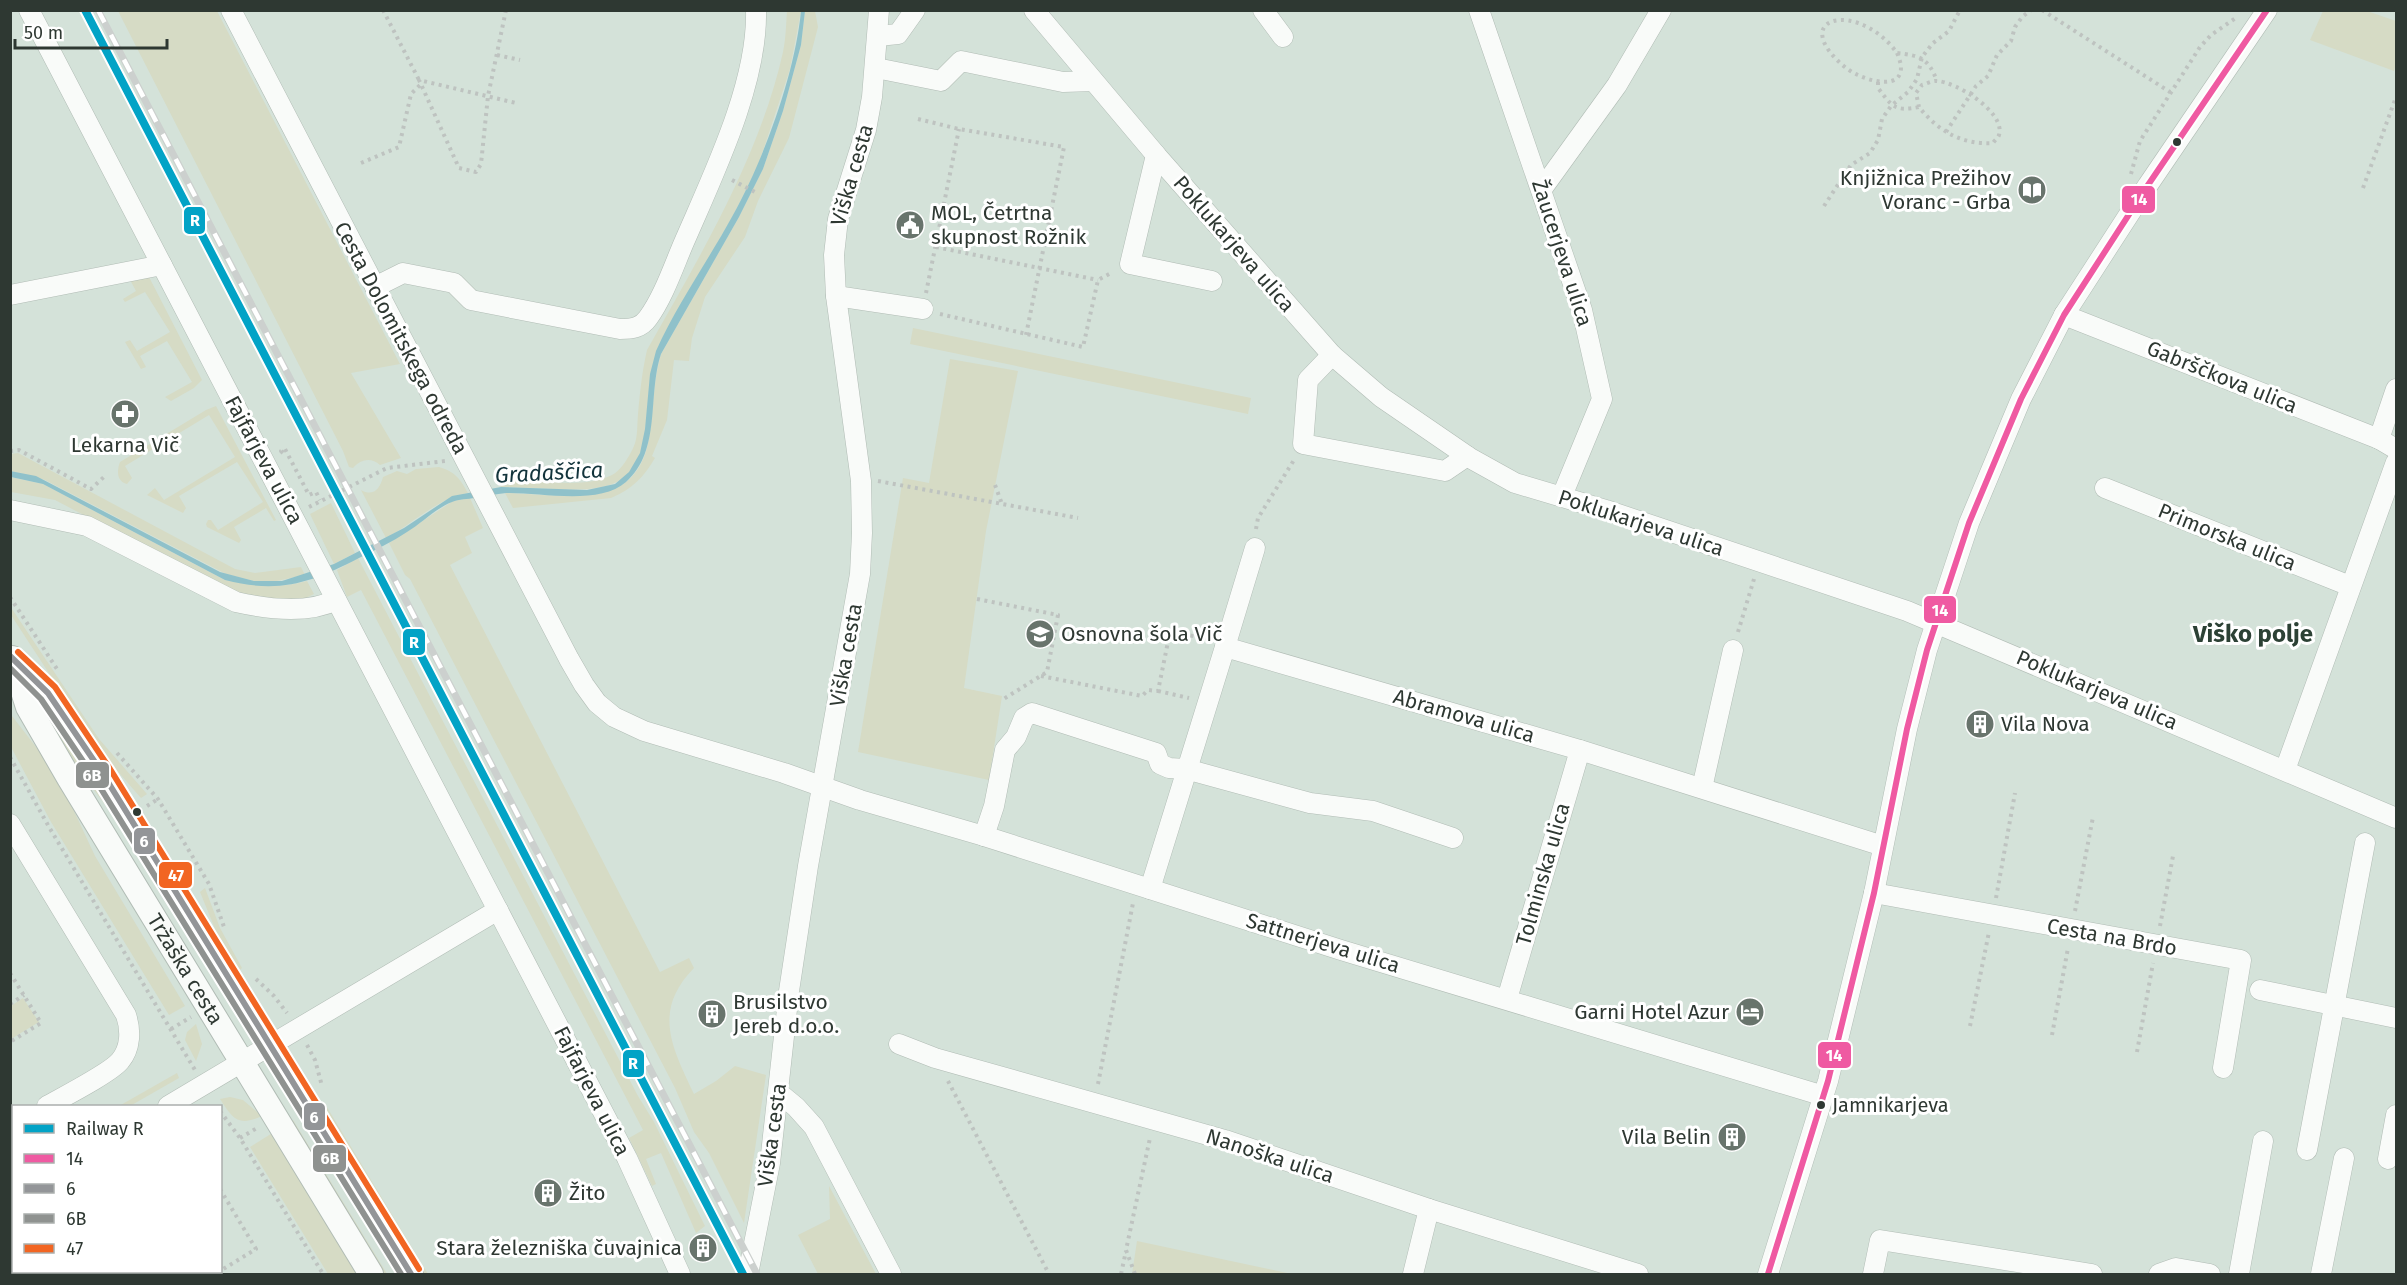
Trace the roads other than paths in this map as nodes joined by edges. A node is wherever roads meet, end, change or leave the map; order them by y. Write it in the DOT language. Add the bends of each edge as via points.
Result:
graph roads {
  1 [pos="28,10"];
  2 [pos="231,10"];
  3 [pos="756,10"];
  4 [pos="879,10"];
  5 [pos="915,10"];
  6 [pos="1034,10"];
  7 [pos="1263,10"];
  8 [pos="1479,10"];
  9 [pos="1661,10"];
  10 [pos="2267,10"];
  11 [pos="878,36"];
  12 [pos="1283,36"];
  13 [pos="876,68"];
  14 [pos="1093,81"];
  15 [pos="1156,155"];
  16 [pos="1542,189"];
  17 [pos="162,265"];
  18 [pos="1212,281"];
  19 [pos="375,287"];
  20 [pos="10,295"];
  21 [pos="836,296"];
  22 [pos="923,309"];
  23 [pos="2064,315"];
  24 [pos="1332,355"];
  25 [pos="2397,389"];
  26 [pos="2379,439"];
  27 [pos="2397,449"];
  28 [pos="1467,456"];
  29 [pos="2397,462"];
  30 [pos="2105,488"];
  31 [pos="1562,496"];
  32 [pos="10,510"];
  33 [pos="1256,548"];
  34 [pos="2350,586"];
  35 [pos="333,593"];
  36 [pos="1936,622"];
  37 [pos="1227,642"];
  38 [pos="1733,650"];
  39 [pos="11,657"];
  40 [pos="1580,750"];
  41 [pos="1186,769"];
  42 [pos="2285,770"];
  43 [pos="823,787"];
  44 [pos="1702,788"];
  45 [pos="2397,818"];
  46 [pos="10,824"];
  47 [pos="984,836"];
  48 [pos="1453,838"];
  49 [pos="2366,843"];
  50 [pos="1883,846"];
  51 [pos="1143,886"];
  52 [pos="1874,893"];
  53 [pos="498,910"];
  54 [pos="2260,990"];
  55 [pos="1506,999"];
  56 [pos="2333,1004"];
  57 [pos="2397,1018"];
  58 [pos="899,1044"];
  59 [pos="271,1047"];
  60 [pos="242,1063"];
  61 [pos="2223,1068"];
  62 [pos="779,1093"];
  63 [pos="1824,1096"];
  64 [pos="50,1105"];
  65 [pos="171,1105"];
  66 [pos="2397,1115"];
  67 [pos="2263,1141"];
  68 [pos="2307,1150"];
  69 [pos="2344,1158"];
  70 [pos="2388,1159"];
  71 [pos="1429,1209"];
  72 [pos="371,1275"];
  73 [pos="411,1275"];
  74 [pos="680,1275"];
  75 [pos="748,1275"];
  76 [pos="891,1275"];
  77 [pos="1413,1275"];
  78 [pos="1638,1275"];
  79 [pos="1768,1275"];
  80 [pos="1873,1275"];
  81 [pos="2092,1275"];
  82 [pos="2159,1275"];
  83 [pos="2210,1275"];
  84 [pos="2238,1275"];
  85 [pos="2321,1275"];
  1 -- 17 [label="street, Fajfarjeva ulica"];
  2 -- 19 [label="street, Cesta Dolomitskega odreda"];
  3 -- 19 [label="street" via="749,71 728,135 668,279 647,319 635,329 471,300 454,283 403,273"];
  4 -- 11 [label="street, Viška cesta"];
  5 -- 11 [label="street" via="898,34"];
  6 -- 14 [label="street, Poklukarjeva ulica"];
  7 -- 12 [label="street"];
  8 -- 16 [label="street, Žaucerjeva ulica"];
  9 -- 16 [label="street" via="1617,85"];
  10 -- 23 [label="street"];
  11 -- 13 [label="street, Viška cesta"];
  13 -- 14 [label="street" via="941,81 960,61 1063,82"];
  13 -- 21 [label="street, Viška cesta" via="866,130 835,237"];
  14 -- 15 [label="street, Poklukarjeva ulica"];
  15 -- 18 [label="street" via="1130,264"];
  15 -- 24 [label="street, Poklukarjeva ulica"];
  16 -- 31 [label="street, Žaucerjeva ulica" via="1582,310 1602,399"];
  17 -- 20 [label="street"];
  17 -- 35 [label="street, Fajfarjeva ulica"];
  19 -- 43 [label="street, Cesta Dolomitskega odreda" via="591,695 624,723 654,735"];
  21 -- 22 [label="street"];
  21 -- 43 [label="street, Viška cesta" via="861,481 862,533 860,574"];
  23 -- 26 [label="street, Gabrščkova ulica"];
  23 -- 36 [label="street" via="1998,450"];
  24 -- 28 [label="street, Poklukarjeva ulica" via="1381,397"];
  24 -- 28 [label="street" via="1308,380 1304,444 1445,471"];
  25 -- 26 [label="street"];
  26 -- 27 [label="street, Gabrščkova ulica"];
  28 -- 31 [label="street, Poklukarjeva ulica" via="1515,483"];
  29 -- 34 [label="street"];
  30 -- 34 [label="street, Primorska ulica"];
  31 -- 36 [label="street, Poklukarjeva ulica"];
  32 -- 35 [label="street" via="87,526 236,602 309,608 325,605"];
  33 -- 37 [label="street"];
  34 -- 42 [label="street"];
  35 -- 53 [label="street, Fajfarjeva ulica"];
  36 -- 42 [label="street, Poklukarjeva ulica"];
  36 -- 50 [label="street" via="1907,729"];
  37 -- 40 [label="street, Abramova ulica"];
  37 -- 41 [label="street"];
  38 -- 44 [label="street"];
  39 -- 59 [label="main road, Tržaška cesta" via="48,693 80,738"];
  39 -- 60 [label="main road, Tržaška cesta" via="28,706"];
  40 -- 44 [label="street, Abramova ulica"];
  40 -- 55 [label="street, Tolminska ulica"];
  41 -- 47 [label="street" via="1169,768 1160,764 1156,753 1032,713 1024,718 1005,750"];
  41 -- 48 [label="street" via="1310,803 1373,811"];
  41 -- 51 [label="street"];
  42 -- 45 [label="street, Poklukarjeva ulica"];
  43 -- 47 [label="street, Sattnerjeva ulica"];
  43 -- 62 [label="street, Viška cesta" via="789,991"];
  44 -- 50 [label="street, Abramova ulica"];
  46 -- 64 [label="street" via="129,1026 128,1043 120,1061"];
  47 -- 51 [label="street, Sattnerjeva ulica"];
  49 -- 56 [label="street"];
  50 -- 52 [label="street"];
  51 -- 55 [label="street, Sattnerjeva ulica"];
  52 -- 61 [label="street, Cesta na Brdo" via="2241,960"];
  52 -- 63 [label="street"];
  53 -- 59 [label="street"];
  53 -- 74 [label="street, Fajfarjeva ulica" via="627,1158"];
  54 -- 56 [label="street"];
  55 -- 63 [label="street, Sattnerjeva ulica"];
  56 -- 57 [label="street"];
  56 -- 68 [label="street"];
  58 -- 71 [label="street, Nanoška ulica" via="935,1058 1224,1140"];
  59 -- 60 [label="street"];
  59 -- 73 [label="main road, Tržaška cesta"];
  60 -- 65 [label="street"];
  60 -- 72 [label="main road, Tržaška cesta"];
  62 -- 75 [label="street, Viška cesta"];
  62 -- 76 [label="street" via="814,1127"];
  63 -- 79 [label="street"];
  66 -- 70 [label="street"];
  67 -- 84 [label="street"];
  69 -- 85 [label="street"];
  71 -- 77 [label="street"];
  71 -- 78 [label="street, Nanoška ulica"];
  80 -- 81 [label="street" via="1880,1240"];
  82 -- 83 [label="street" via="2176,1268"];
}
